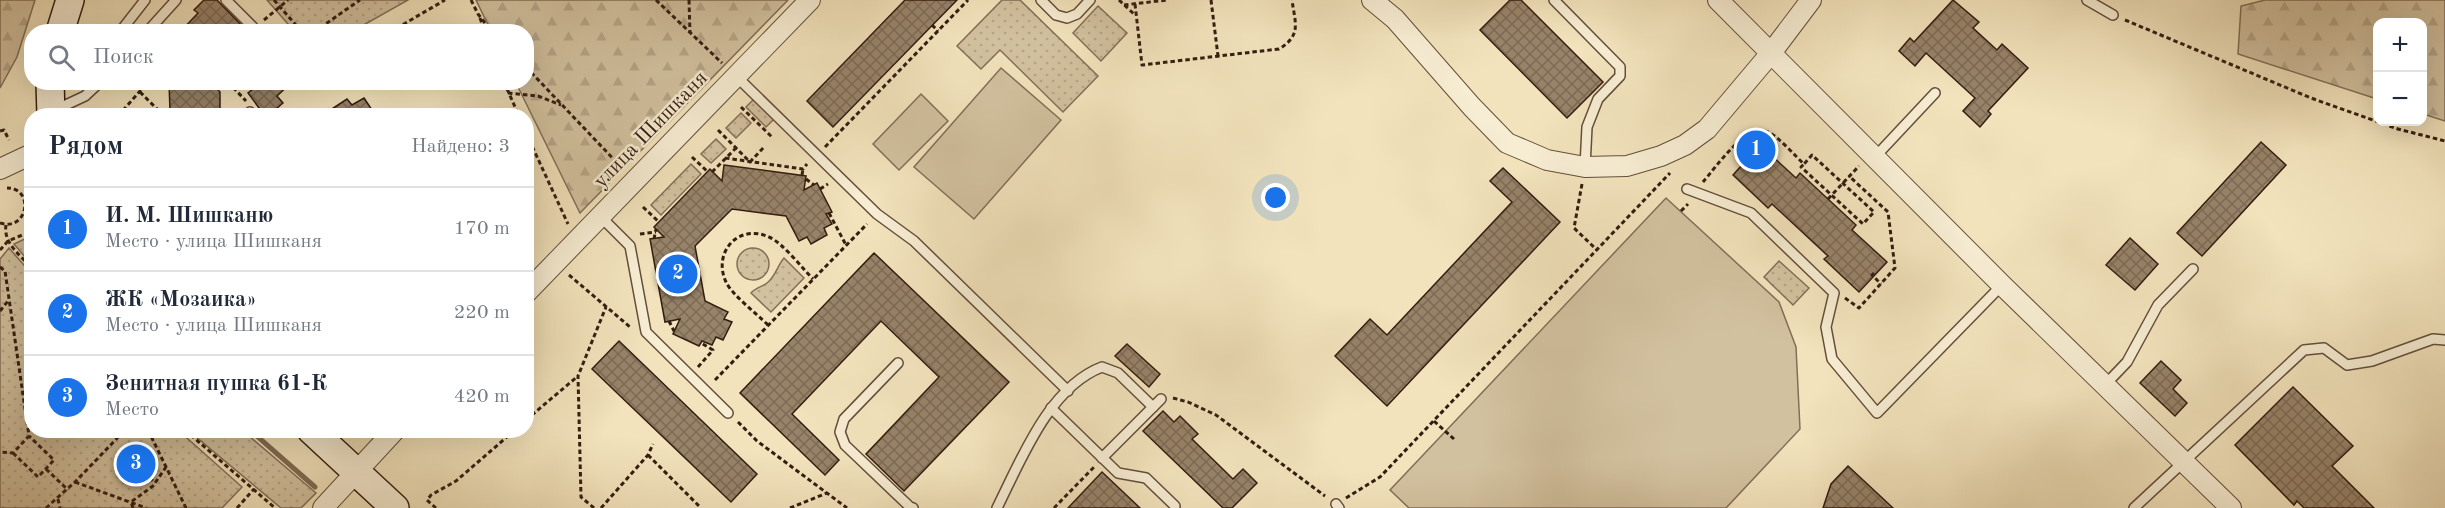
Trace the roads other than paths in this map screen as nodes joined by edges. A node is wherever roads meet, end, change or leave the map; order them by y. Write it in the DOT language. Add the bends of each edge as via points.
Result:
graph roads {
  1 [pos="70,0"];
  2 [pos="145,0"];
  3 [pos="176,0"];
  4 [pos="226,0"];
  5 [pos="810,0"];
  6 [pos="1041,0"];
  7 [pos="1090,0"];
  8 [pos="1372,0"];
  9 [pos="1554,0"];
  10 [pos="1718,0"];
  11 [pos="1811,0"];
  12 [pos="2087,0"];
  13 [pos="2113,15"];
  14 [pos="62,24"];
  15 [pos="126,24"];
  16 [pos="154,24"];
  17 [pos="250,24"];
  18 [pos="1771,54"];
  19 [pos="736,76"];
  20 [pos="50,90"];
  21 [pos="91,90"];
  22 [pos="1935,93"];
  23 [pos="51,108"];
  24 [pos="62,108"];
  25 [pos="1872,155"];
  26 [pos="24,160"];
  27 [pos="1585,167"];
  28 [pos="1,178"];
  29 [pos="1690,190"];
  30 [pos="601,217"];
  31 [pos="2193,269"];
  32 [pos="534,285"];
  33 [pos="2002,285"];
  34 [pos="2445,340"];
  35 [pos="898,363"];
  36 [pos="2105,385"];
  37 [pos="1068,391"];
  38 [pos="1161,399"];
  39 [pos="1153,407"];
  40 [pos="1052,408"];
  41 [pos="728,412"];
  42 [pos="320,438"];
  43 [pos="388,438"];
  44 [pos="1102,458"];
  45 [pos="2183,460"];
  46 [pos="358,473"];
  47 [pos="1175,506"];
  48 [pos="323,508"];
  49 [pos="395,508"];
  50 [pos="913,508"];
  51 [pos="997,508"];
  52 [pos="2134,508"];
  53 [pos="2231,508"];
  1 -- 14 [label="main road"];
  2 -- 15 [label="lane"];
  3 -- 16 [label="lane"];
  4 -- 17 [label="lane"];
  5 -- 19 [label="street, улица Шишканя"];
  6 -- 7 [label="lane" via="1056,15 1067,18 1077,14"];
  8 -- 27 [label="street" via="1395,19 1507,143 1548,160"];
  9 -- 27 [label="lane" via="1620,67 1620,76 1598,99 1587,127"];
  10 -- 18 [label="street"];
  11 -- 18 [label="street"];
  12 -- 13 [label="lane"];
  18 -- 25 [label="street"];
  18 -- 27 [label="street" via="1707,129 1685,145 1627,166"];
  19 -- 30 [label="street, улица Шишканя"];
  19 -- 37 [label="lane" via="877,214 914,241"];
  20 -- 23 [label="main road"];
  21 -- 24 [label="lane"];
  22 -- 25 [label="lane"];
  25 -- 33 [label="street"];
  26 -- 28 [label="street"];
  29 -- 33 [label="lane" via="1751,213 1834,293 1826,327 1832,359 1877,413"];
  30 -- 32 [label="street, улица Шишканя"];
  30 -- 41 [label="lane" via="630,246 646,332"];
  31 -- 36 [label="lane" via="2158,304 2127,362"];
  33 -- 36 [label="street"];
  34 -- 45 [label="lane" via="2433,339 2348,366 2325,348 2304,350"];
  35 -- 50 [label="lane" via="844,419 840,432 844,445"];
  36 -- 45 [label="street"];
  37 -- 39 [label="lane" via="1086,373 1102,367 1118,373"];
  37 -- 40 [label="lane"];
  38 -- 39 [label="lane"];
  39 -- 44 [label="lane"];
  40 -- 44 [label="lane"];
  40 -- 51 [label="lane" via="1043,417"];
  42 -- 46 [label="main road"];
  43 -- 46 [label="street"];
  44 -- 47 [label="lane" via="1118,474 1146,478"];
  45 -- 52 [label="lane"];
  45 -- 53 [label="street"];
  46 -- 48 [label="street"];
  46 -- 49 [label="main road"];
}
